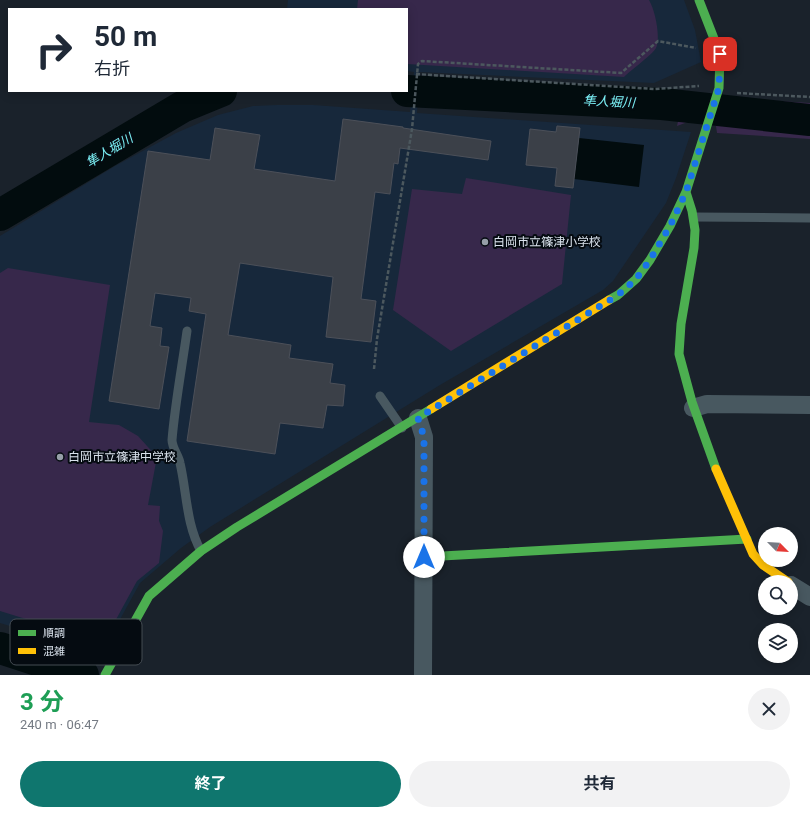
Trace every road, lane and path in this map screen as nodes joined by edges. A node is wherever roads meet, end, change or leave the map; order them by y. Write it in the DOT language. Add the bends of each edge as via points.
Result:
graph roads {
  1 [pos="699,0"];
  2 [pos="698,48"];
  3 [pos="416,75"];
  4 [pos="703,86"];
  5 [pos="736,93"];
  6 [pos="810,97"];
  7 [pos="686,192"];
  8 [pos="694,217"];
  9 [pos="810,218"];
  10 [pos="187,331"];
  11 [pos="374,369"];
  12 [pos="380,396"];
  13 [pos="810,405"];
  14 [pos="693,408"];
  15 [pos="418,418"];
  16 [pos="402,428"];
  17 [pos="747,539"];
  18 [pos="201,551"];
  19 [pos="424,557"];
  20 [pos="779,575"];
  21 [pos="798,590"];
  22 [pos="810,597"];
  23 [pos="135,619"];
  24 [pos="423,675"];
  1 -- 7 [label="street" via="720,54 719,88"];
  2 -- 3 [label="path" via="658,41 621,73 422,61 418,64"];
  3 -- 4 [label="path" via="655,89"];
  3 -- 11 [label="path" via="414,113"];
  5 -- 6 [label="path"];
  7 -- 8 [label="street" via="692,204"];
  7 -- 15 [label="street" via="650,260 636,279 618,295"];
  8 -- 9 [label="lane"];
  8 -- 14 [label="street" via="695,245 679,344 681,365"];
  10 -- 18 [label="lane" via="172,442 180,460 185,502"];
  12 -- 16 [label="lane"];
  13 -- 14 [label="street" via="707,404"];
  14 -- 17 [label="street"];
  15 -- 16 [label="street"];
  15 -- 19 [label="street" via="424,437"];
  16 -- 18 [label="street"];
  17 -- 19 [label="street"];
  17 -- 20 [label="street" via="756,558"];
  18 -- 23 [label="street" via="148,596"];
  19 -- 24 [label="street"];
  21 -- 22 [label="street"];
}
